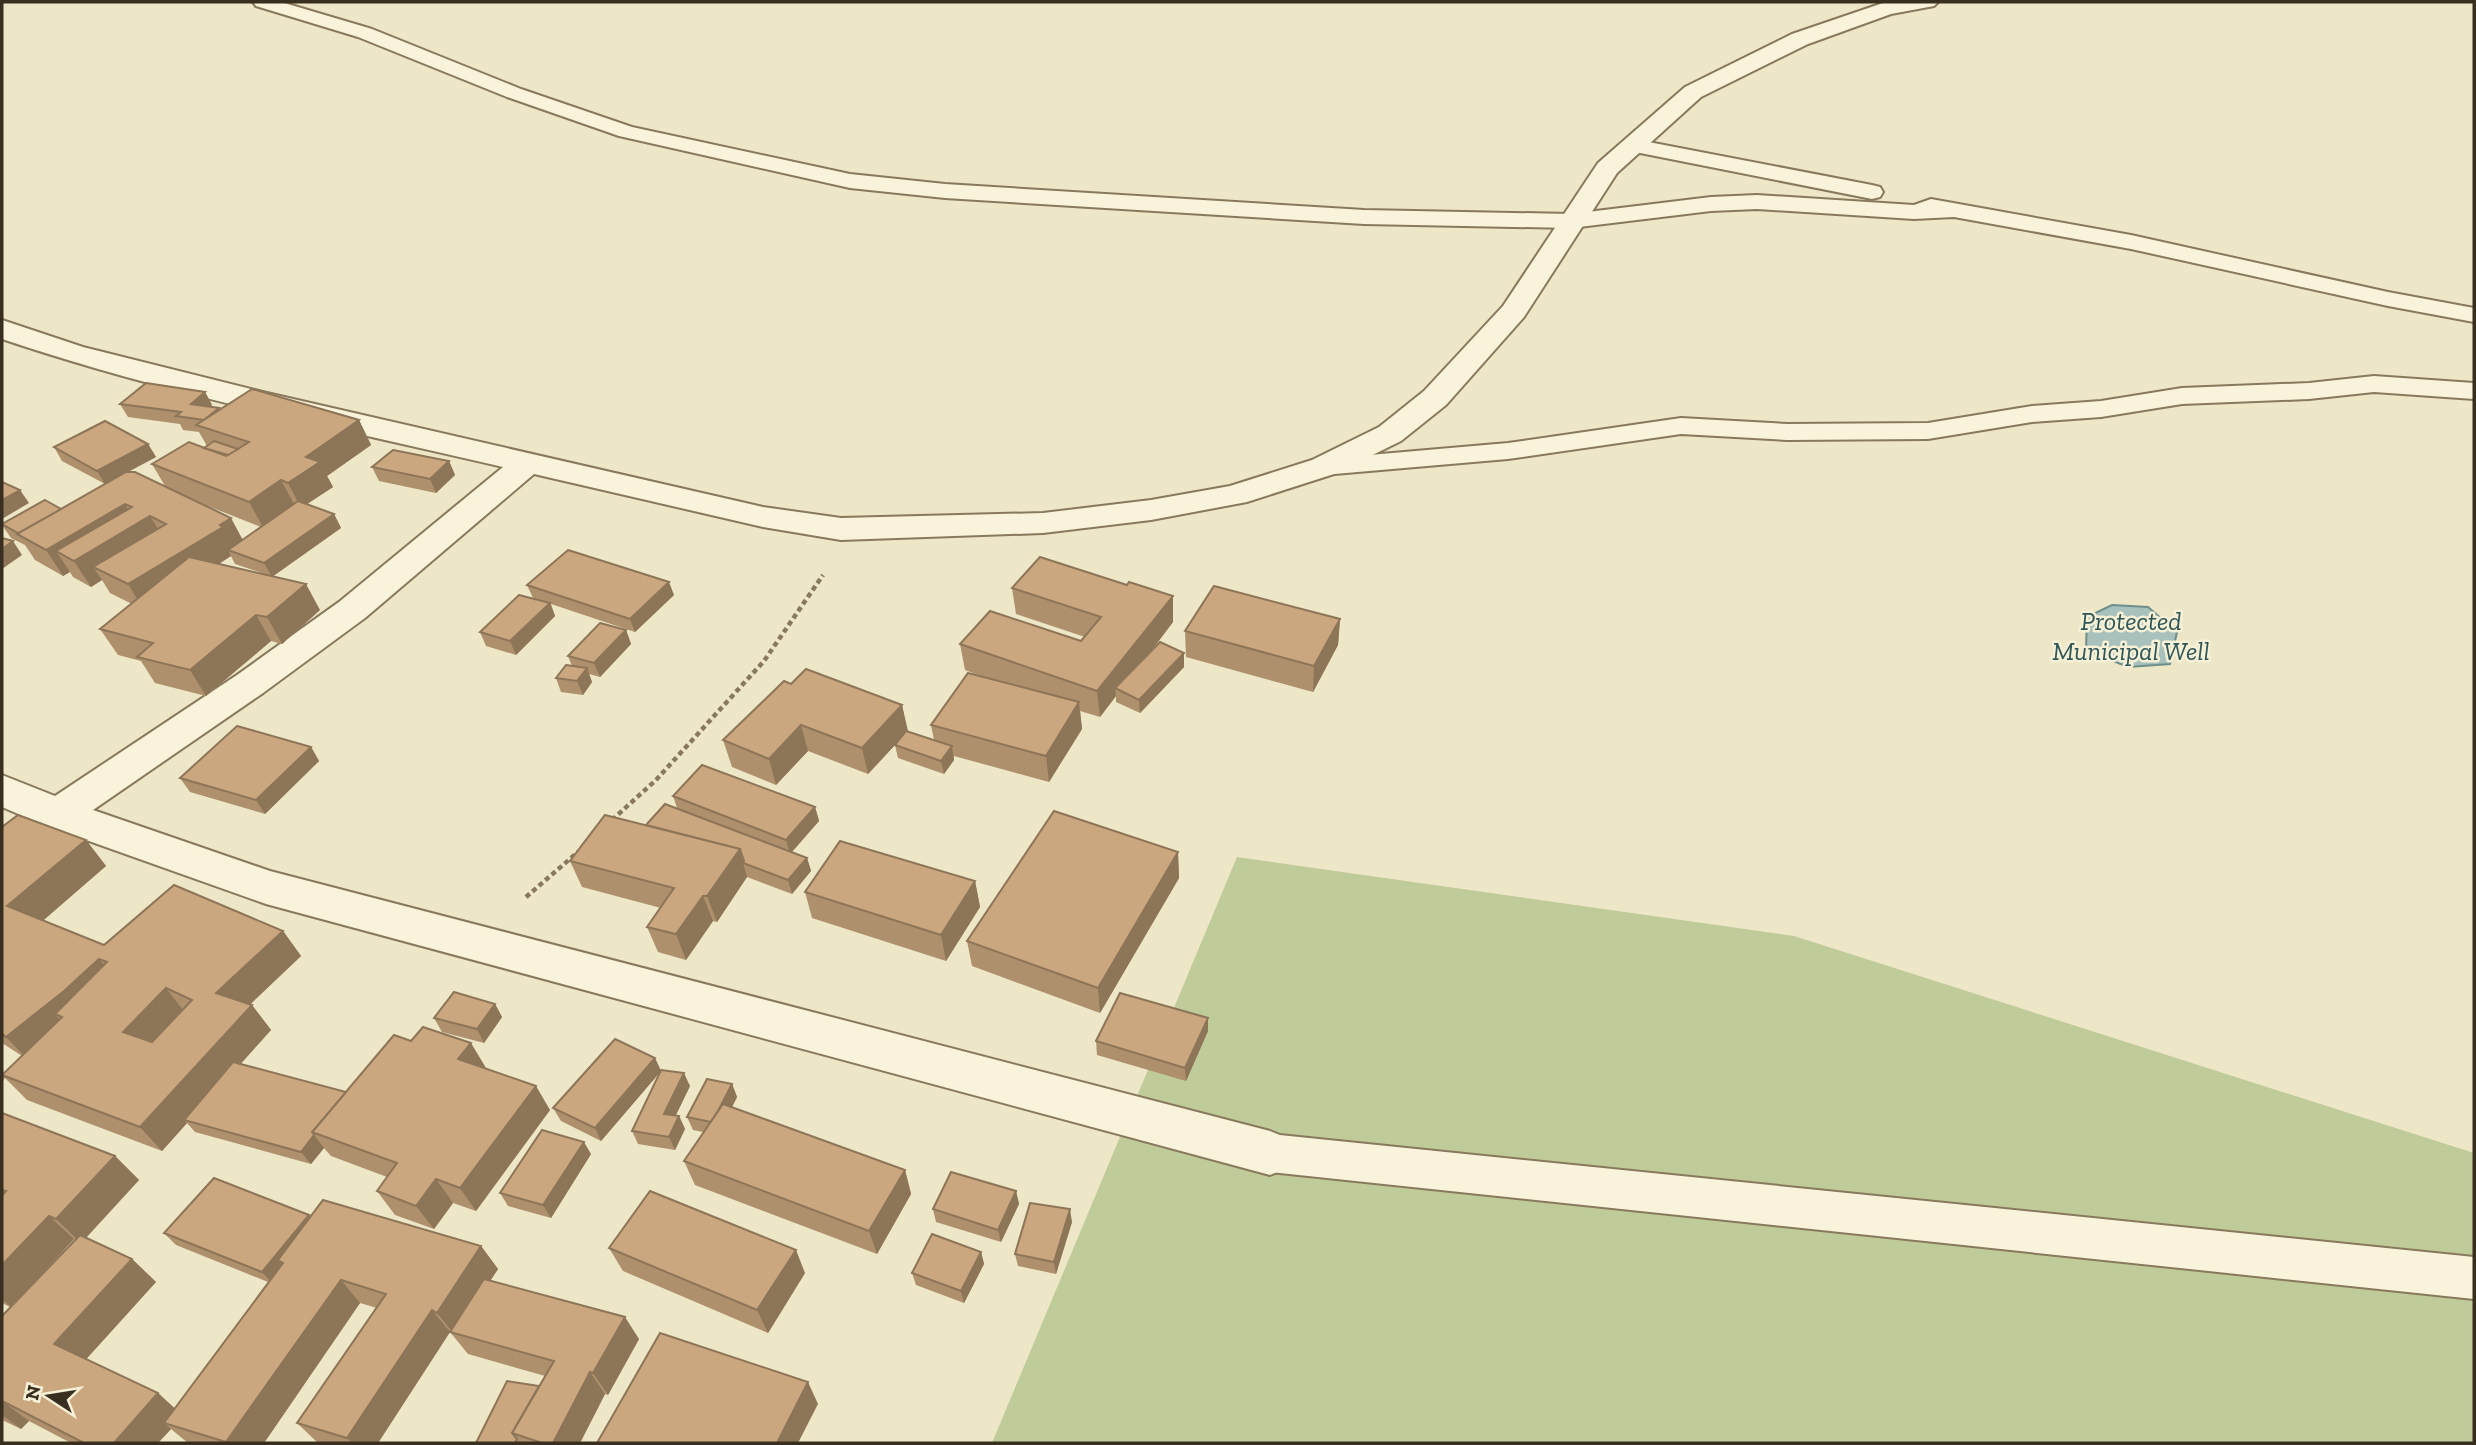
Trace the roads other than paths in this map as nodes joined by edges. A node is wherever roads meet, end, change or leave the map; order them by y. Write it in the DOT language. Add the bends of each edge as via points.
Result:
graph roads {
  1 [pos="262,2"];
  2 [pos="1927,2"];
  3 [pos="1633,145"];
  4 [pos="1951,211"];
  5 [pos="1571,221"];
  6 [pos="2474,314"];
  7 [pos="2,329"];
  8 [pos="2474,391"];
  9 [pos="526,464"];
  10 [pos="1323,467"];
  11 [pos="2,790"];
  12 [pos="58,814"];
  13 [pos="1270,1153"];
  14 [pos="2474,1278"];
  1 -- 5 [label="lane" via="365,33 626,132 850,181 1364,217"];
  2 -- 3 [label="street" via="1887,8 1788,45 1693,92"];
  3 -- 4 [label="lane"];
  3 -- 5 [label="street" via="1607,168"];
  4 -- 5 [label="lane" via="1756,202"];
  4 -- 6 [label="lane" via="2131,242"];
  5 -- 10 [label="street" via="1514,311 1435,398 1390,434"];
  7 -- 9 [label="street" via="73,354"];
  8 -- 10 [label="lane" via="2374,384 2182,396 1928,431 1787,432 1681,426 1508,451"];
  9 -- 10 [label="street" via="764,517 841,529 1043,523 1137,511 1235,495"];
  9 -- 12 [label="street" via="352,610"];
  11 -- 12 [label="street"];
  12 -- 13 [label="street" via="266,887"];
  13 -- 14 [label="lane"];
}
